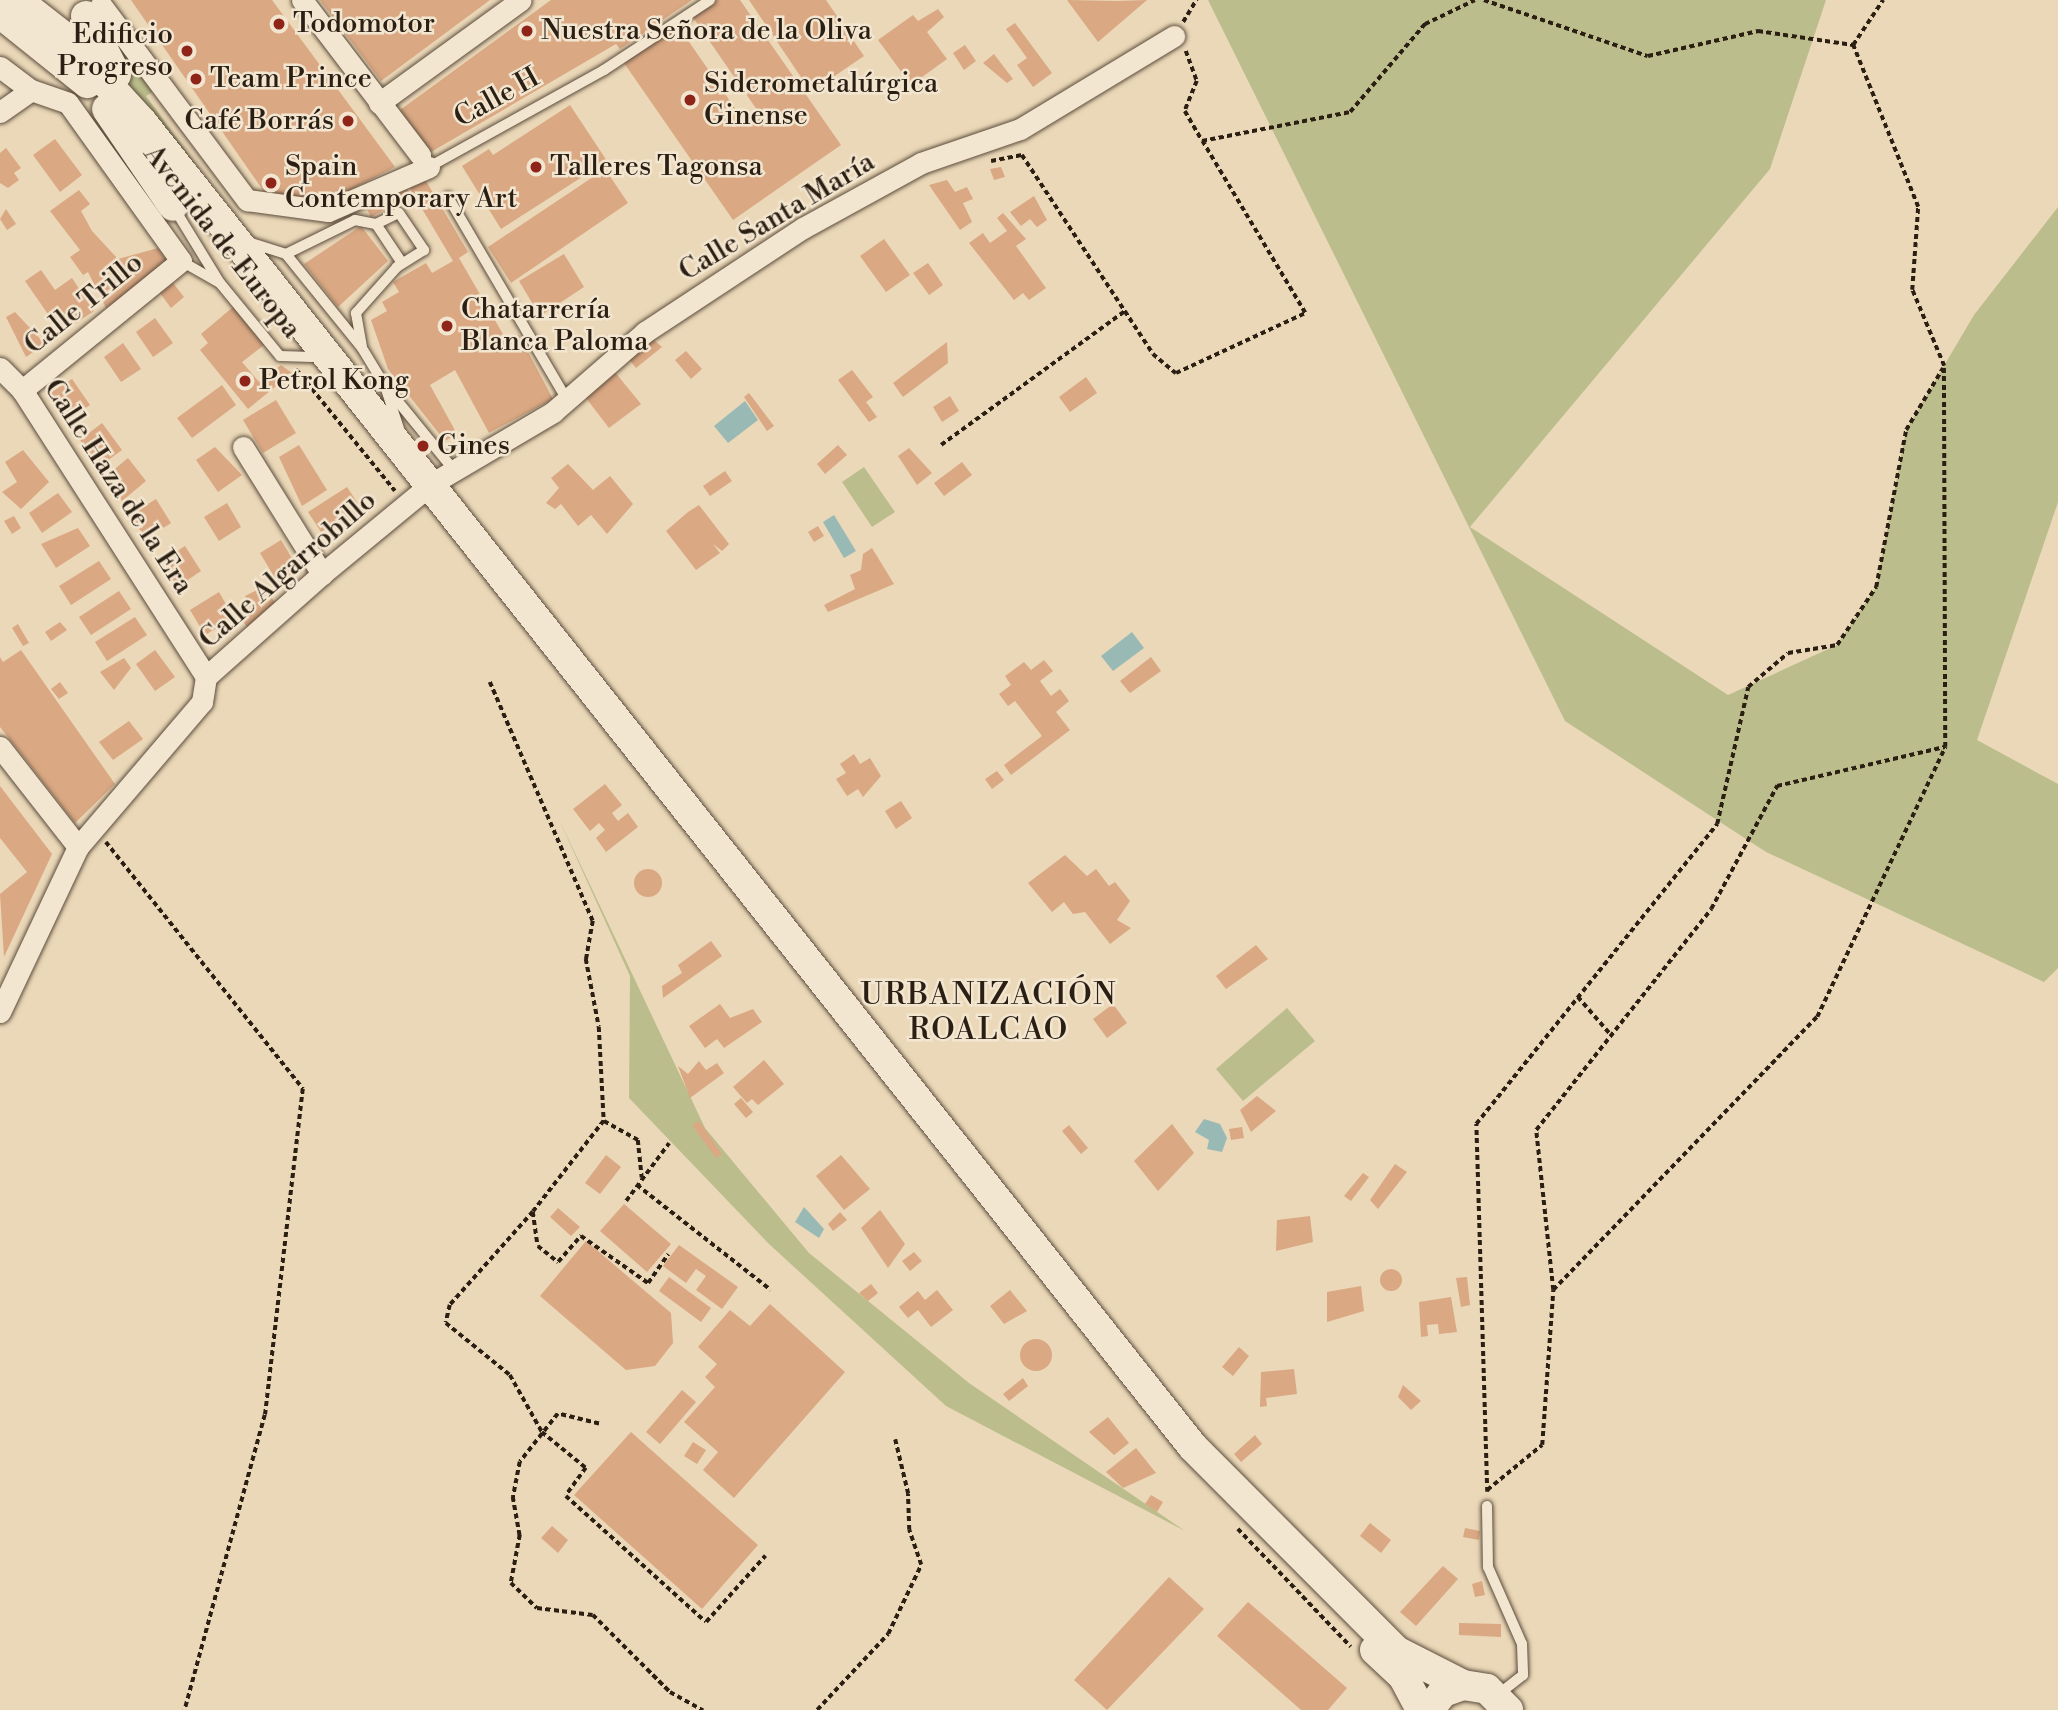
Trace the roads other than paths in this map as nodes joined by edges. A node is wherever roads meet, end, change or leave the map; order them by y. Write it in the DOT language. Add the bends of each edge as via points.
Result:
graph roads {
  1 [pos="302,0"];
  2 [pos="521,0"];
  3 [pos="710,0"];
  4 [pos="0,3"];
  5 [pos="26,6"];
  6 [pos="98,7"];
  7 [pos="0,13"];
  8 [pos="63,36"];
  9 [pos="1174,36"];
  10 [pos="0,67"];
  11 [pos="92,88"];
  12 [pos="31,90"];
  13 [pos="379,103"];
  14 [pos="0,112"];
  15 [pos="142,122"];
  16 [pos="424,161"];
  17 [pos="448,197"];
  18 [pos="163,212"];
  19 [pos="376,225"];
  20 [pos="227,230"];
  21 [pos="286,254"];
  22 [pos="181,261"];
  23 [pos="402,263"];
  24 [pos="219,283"];
  25 [pos="362,348"];
  26 [pos="312,357"];
  27 [pos="0,368"];
  28 [pos="22,390"];
  29 [pos="378,397"];
  30 [pos="567,400"];
  31 [pos="243,447"];
  32 [pos="436,482"];
  33 [pos="322,574"];
  34 [pos="206,677"];
  35 [pos="0,747"];
  36 [pos="78,847"];
  37 [pos="0,1012"];
  38 [pos="1487,1506"];
  39 [pos="1463,1685"];
  40 [pos="1503,1703"];
  41 [pos="1421,1710"];
  42 [pos="1429,1710"];
  1 -- 13 [label="street"];
  2 -- 13 [label="street"];
  3 -- 16 [label="lane, Calle H" via="604,71"];
  4 -- 8 [label="main road" via="50,39"];
  5 -- 6 [label="main road" via="61,20"];
  5 -- 8 [label="main road, Avenida de Europa"];
  6 -- 8 [label="main road"];
  6 -- 15 [label="main road"];
  6 -- 16 [label="street, Calle H" via="247,200 328,211"];
  7 -- 11 [label="main road, Avenida de Europa"];
  8 -- 15 [label="main road, Avenida de Europa"];
  9 -- 30 [label="street, Calle Santa María" via="1020,129 921,163 803,228 645,332"];
  10 -- 12 [label="street"];
  11 -- 18 [label="main road"];
  11 -- 26 [label="main road, Avenida de Europa" via="144,141"];
  12 -- 14 [label="street"];
  12 -- 18 [label="street" via="68,103"];
  13 -- 16 [label="street"];
  15 -- 20 [label="main road, Avenida de Europa"];
  17 -- 30 [label="lane"];
  18 -- 22 [label="street"];
  18 -- 24 [label="lane"];
  19 -- 21 [label="lane" via="355,220"];
  19 -- 23 [label="lane"];
  19 -- 23 [label="lane" via="399,213 424,250"];
  20 -- 21 [label="lane"];
  20 -- 29 [label="main road, Avenida de Europa"];
  21 -- 25 [label="lane"];
  22 -- 24 [label="lane"];
  22 -- 28 [label="street, Calle Trillo"];
  23 -- 25 [label="lane" via="356,313"];
  24 -- 26 [label="lane" via="280,356"];
  25 -- 29 [label="lane"];
  26 -- 32 [label="main road, Avenida de Europa"];
  27 -- 28 [label="street, Calle Haza de la Era"];
  28 -- 34 [label="street, Calle Haza de la Era"];
  29 -- 32 [label="lane"];
  29 -- 32 [label="main road, Avenida de Europa" via="413,461"];
  30 -- 32 [label="street, Calle Santa María"];
  31 -- 33 [label="street"];
  32 -- 33 [label="street, Calle Algarrobillo"];
  32 -- 39 [label="main road" via="1193,1447 1396,1651"];
  32 -- 41 [label="main road" via="1162,1435 1402,1676"];
  33 -- 34 [label="street, Calle Algarrobillo"];
  34 -- 36 [label="street, Calle Algarrobillo" via="202,702"];
  35 -- 36 [label="street"];
  36 -- 37 [label="street, Calle Algarrobillo"];
  38 -- 40 [label="lane" via="1488,1567 1522,1643 1523,1675"];
  39 -- 40 [label="main road"];
  39 -- 42 [label="main road" via="1443,1692"];
}
